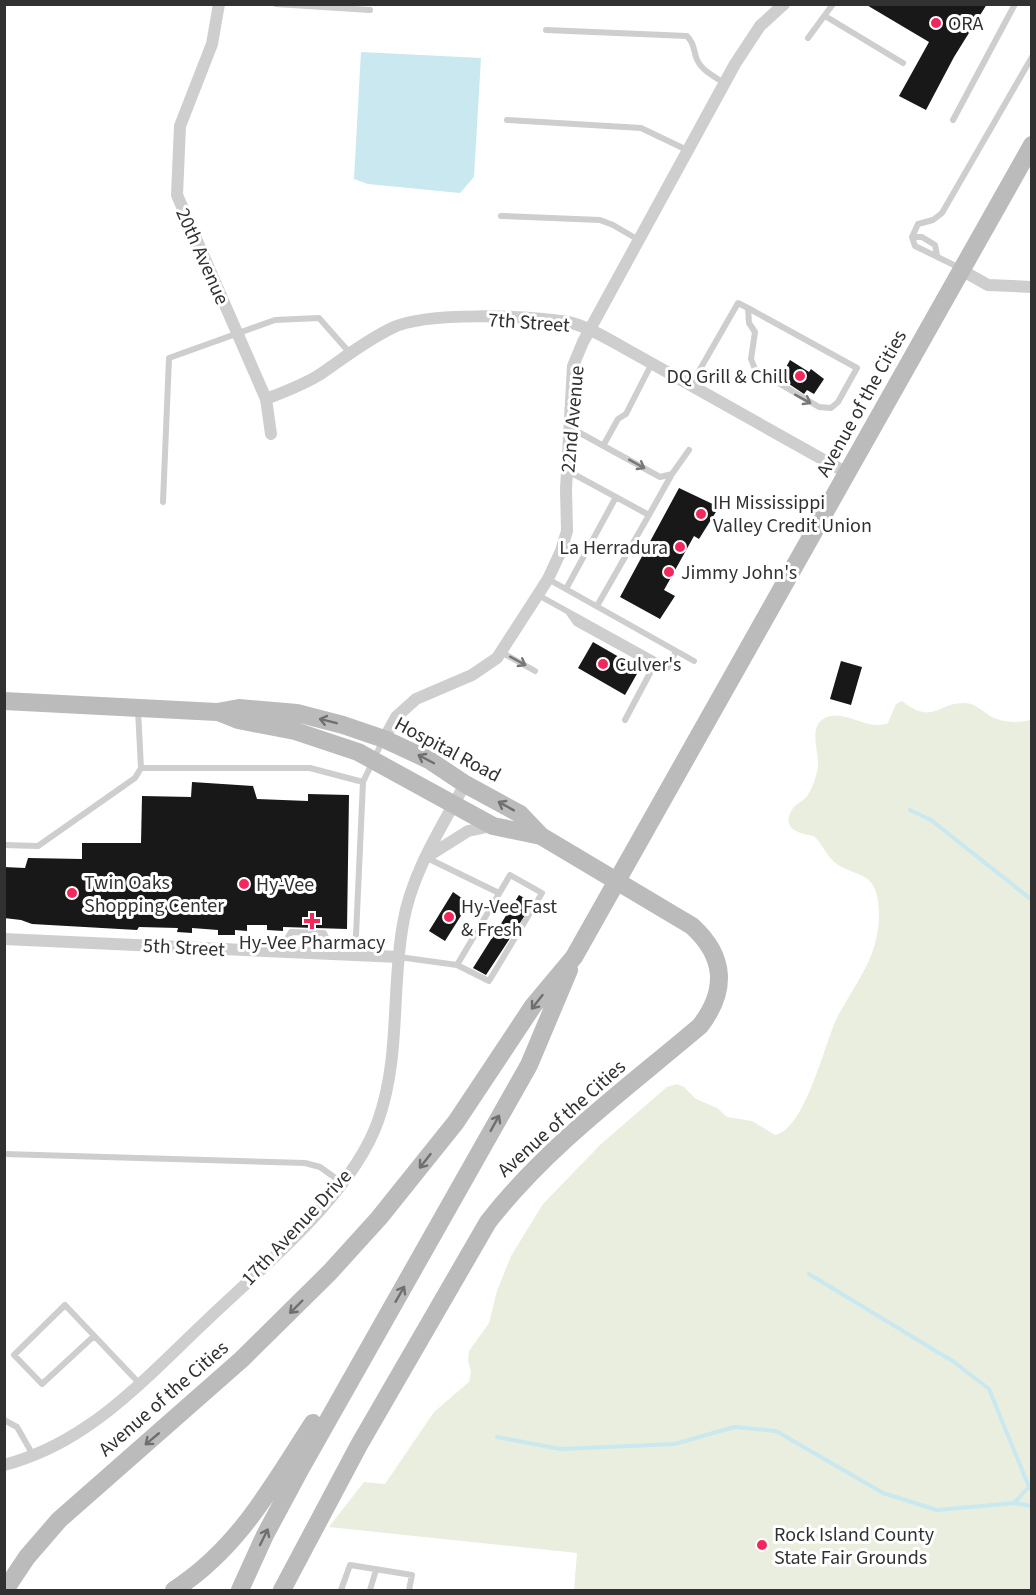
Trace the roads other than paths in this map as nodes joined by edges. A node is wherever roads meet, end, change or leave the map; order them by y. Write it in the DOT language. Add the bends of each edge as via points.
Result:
graph roads {
  1 [pos="219,4"];
  2 [pos="276,4"];
  3 [pos="784,4"];
  4 [pos="833,4"];
  5 [pos="1015,4"];
  6 [pos="370,10"];
  7 [pos="825,16"];
  8 [pos="546,30"];
  9 [pos="808,38"];
  10 [pos="1032,57"];
  11 [pos="903,63"];
  12 [pos="724,83"];
  13 [pos="507,120"];
  14 [pos="953,120"];
  15 [pos="1032,145"];
  16 [pos="687,150"];
  17 [pos="501,216"];
  18 [pos="912,237"];
  19 [pos="637,239"];
  20 [pos="937,255"];
  21 [pos="961,270"];
  22 [pos="1032,287"];
  23 [pos="748,308"];
  24 [pos="591,330"];
  25 [pos="237,333"];
  26 [pos="349,352"];
  27 [pos="652,363"];
  28 [pos="691,385"];
  29 [pos="266,399"];
  30 [pos="571,428"];
  31 [pos="271,434"];
  32 [pos="603,446"];
  33 [pos="689,450"];
  34 [pos="567,471"];
  35 [pos="847,473"];
  36 [pos="672,474"];
  37 [pos="616,497"];
  38 [pos="164,502"];
  39 [pos="649,515"];
  40 [pos="548,579"];
  41 [pos="566,589"];
  42 [pos="538,594"];
  43 [pos="597,606"];
  44 [pos="567,610"];
  45 [pos="747,649"];
  46 [pos="676,651"];
  47 [pos="501,652"];
  48 [pos="694,661"];
  49 [pos="535,671"];
  50 [pos="4,701"];
  51 [pos="138,708"];
  52 [pos="217,712"];
  53 [pos="625,720"];
  54 [pos="384,739"];
  55 [pos="374,759"];
  56 [pos="141,768"];
  57 [pos="363,782"];
  58 [pos="465,784"];
  59 [pos="454,803"];
  60 [pos="493,826"];
  61 [pos="541,836"];
  62 [pos="640,840"];
  63 [pos="4,845"];
  64 [pos="427,858"];
  65 [pos="617,882"];
  66 [pos="500,893"];
  67 [pos="4,939"];
  68 [pos="279,952"];
  69 [pos="335,955"];
  70 [pos="351,955"];
  71 [pos="399,957"];
  72 [pos="574,957"];
  73 [pos="457,965"];
  74 [pos="4,1154"];
  75 [pos="341,1182"];
  76 [pos="386,1318"];
  77 [pos="94,1336"];
  78 [pos="139,1383"];
  79 [pos="4,1420"];
  80 [pos="33,1455"];
  81 [pos="4,1465"];
  82 [pos="376,1570"];
  83 [pos="5,1590"];
  84 [pos="174,1590"];
  85 [pos="240,1590"];
  86 [pos="282,1590"];
  87 [pos="341,1590"];
  88 [pos="370,1590"];
  89 [pos="408,1590"];
  1 -- 25 [label="street, 20th Avenue" via="212,44 180,126 177,195"];
  2 -- 6 [label="lane"];
  3 -- 12 [label="street, 22nd Avenue" via="750,39"];
  4 -- 7 [label="lane"];
  5 -- 14 [label="lane"];
  7 -- 9 [label="lane"];
  7 -- 11 [label="lane"];
  8 -- 12 [label="lane" via="687,36 703,68"];
  10 -- 18 [label="lane" via="942,213 918,224"];
  12 -- 16 [label="street, 22nd Avenue"];
  13 -- 16 [label="lane" via="641,128"];
  15 -- 21 [label="main road, Avenue of the Cities"];
  16 -- 19 [label="street, 22nd Avenue"];
  17 -- 19 [label="lane" via="600,220"];
  18 -- 20 [label="lane" via="915,246"];
  18 -- 20 [label="lane" via="922,237 935,245"];
  19 -- 24 [label="street, 22nd Avenue"];
  20 -- 21 [label="lane"];
  21 -- 22 [label="street" via="988,285"];
  21 -- 35 [label="main road, Avenue of the Cities"];
  23 -- 23 [label="lane, one-way" via="749,323 755,332 751,359 754,369 819,407 831,408 838,402 857,368"];
  23 -- 28 [label="lane" via="738,303"];
  24 -- 26 [label="street, 7th Street" via="569,322 522,318 418,321 395,326"];
  24 -- 27 [label="street, 7th Street"];
  24 -- 30 [label="street, 22nd Avenue" via="573,366"];
  25 -- 26 [label="lane" via="274,320 319,318"];
  25 -- 29 [label="street, 20th Avenue"];
  25 -- 38 [label="lane" via="169,358"];
  26 -- 29 [label="street, 7th Street" via="319,375"];
  27 -- 28 [label="street, 7th Street"];
  27 -- 32 [label="lane" via="626,414 618,419"];
  28 -- 35 [label="street, 7th Street"];
  29 -- 31 [label="street, 20th Avenue"];
  30 -- 32 [label="lane"];
  30 -- 34 [label="street, 22nd Avenue"];
  32 -- 36 [label="lane, one-way" via="660,477"];
  33 -- 36 [label="lane"];
  34 -- 37 [label="lane"];
  34 -- 40 [label="street, 22nd Avenue" via="567,531"];
  35 -- 62 [label="main road, Avenue of the Cities"];
  36 -- 39 [label="lane"];
  37 -- 39 [label="lane"];
  37 -- 41 [label="lane"];
  39 -- 43 [label="lane"];
  40 -- 41 [label="lane"];
  40 -- 42 [label="street, 22nd Avenue"];
  41 -- 43 [label="lane"];
  42 -- 44 [label="lane"];
  42 -- 47 [label="street, 22nd Avenue"];
  43 -- 46 [label="lane"];
  44 -- 46 [label="lane" via="668,667"];
  44 -- 53 [label="lane" via="576,623 647,662 650,673"];
  45 -- 62 [label="main road, Avenue of the Cities"];
  46 -- 48 [label="lane"];
  47 -- 49 [label="lane, one-way"];
  47 -- 54 [label="street, 22nd Avenue" via="472,675 416,699 396,717"];
  50 -- 51 [label="main road, Hospital Road"];
  51 -- 52 [label="main road, Hospital Road"];
  51 -- 56 [label="lane"];
  54 -- 52 [label="main road, Hospital Road, one-way" via="297,713 239,708"];
  52 -- 55 [label="main road, Hospital Road" via="306,734"];
  54 -- 55 [label="lane"];
  58 -- 54 [label="main road, Hospital Road, one-way" via="429,760"];
  55 -- 57 [label="lane"];
  55 -- 59 [label="main road, Hospital Road"];
  56 -- 57 [label="lane" via="310,768"];
  56 -- 63 [label="lane" via="135,778 38,846"];
  57 -- 70 [label="lane" via="356,935"];
  58 -- 59 [label="street, 17th Avenue Drive"];
  61 -- 58 [label="main road, Hospital Road, one-way" via="520,814"];
  59 -- 60 [label="main road, Hospital Road"];
  59 -- 64 [label="street, 17th Avenue Drive"];
  60 -- 61 [label="main road, Hospital Road"];
  60 -- 64 [label="street" via="468,831"];
  61 -- 65 [label="main road, Hospital Road"];
  62 -- 65 [label="main road, Avenue of the Cities"];
  64 -- 66 [label="lane"];
  64 -- 71 [label="street, 17th Avenue Drive" via="407,904"];
  65 -- 72 [label="main road, Avenue of the Cities"];
  65 -- 86 [label="main road, Avenue of the Cities" via="692,926 710,946 720,972 712,1012 548,1155 488,1222 359,1445"];
  66 -- 73 [label="lane"];
  66 -- 73 [label="lane" via="510,875 542,893 489,981"];
  67 -- 68 [label="street, 5th Street"];
  68 -- 69 [label="street, 5th Street"];
  68 -- 69 [label="lane" via="291,932 324,933"];
  69 -- 70 [label="street, 5th Street"];
  70 -- 71 [label="street, 5th Street"];
  71 -- 73 [label="lane"];
  71 -- 75 [label="street, 17th Avenue Drive" via="391,1076 371,1137"];
  76 -- 72 [label="main road, Avenue of the Cities, one-way" via="529,1065"];
  72 -- 83 [label="main road, Avenue of the Cities, one-way" via="533,1006 456,1122 372,1226 242,1359 59,1520"];
  74 -- 75 [label="lane" via="305,1163 320,1167"];
  75 -- 78 [label="street, 17th Avenue Drive" via="286,1245"];
  76 -- 84 [label="main road, Avenue of the Cities" via="249,1522 209,1564"];
  85 -- 76 [label="main road, Avenue of the Cities, one-way" via="277,1512"];
  77 -- 77 [label="lane" via="65,1305 14,1355 42,1384"];
  77 -- 78 [label="lane"];
  78 -- 80 [label="street, 17th Avenue Drive" via="89,1425"];
  79 -- 80 [label="lane" via="17,1427"];
  80 -- 81 [label="street, 17th Avenue Drive"];
  82 -- 87 [label="lane" via="350,1565"];
  82 -- 88 [label="lane"];
  82 -- 89 [label="lane" via="412,1575"];
}
